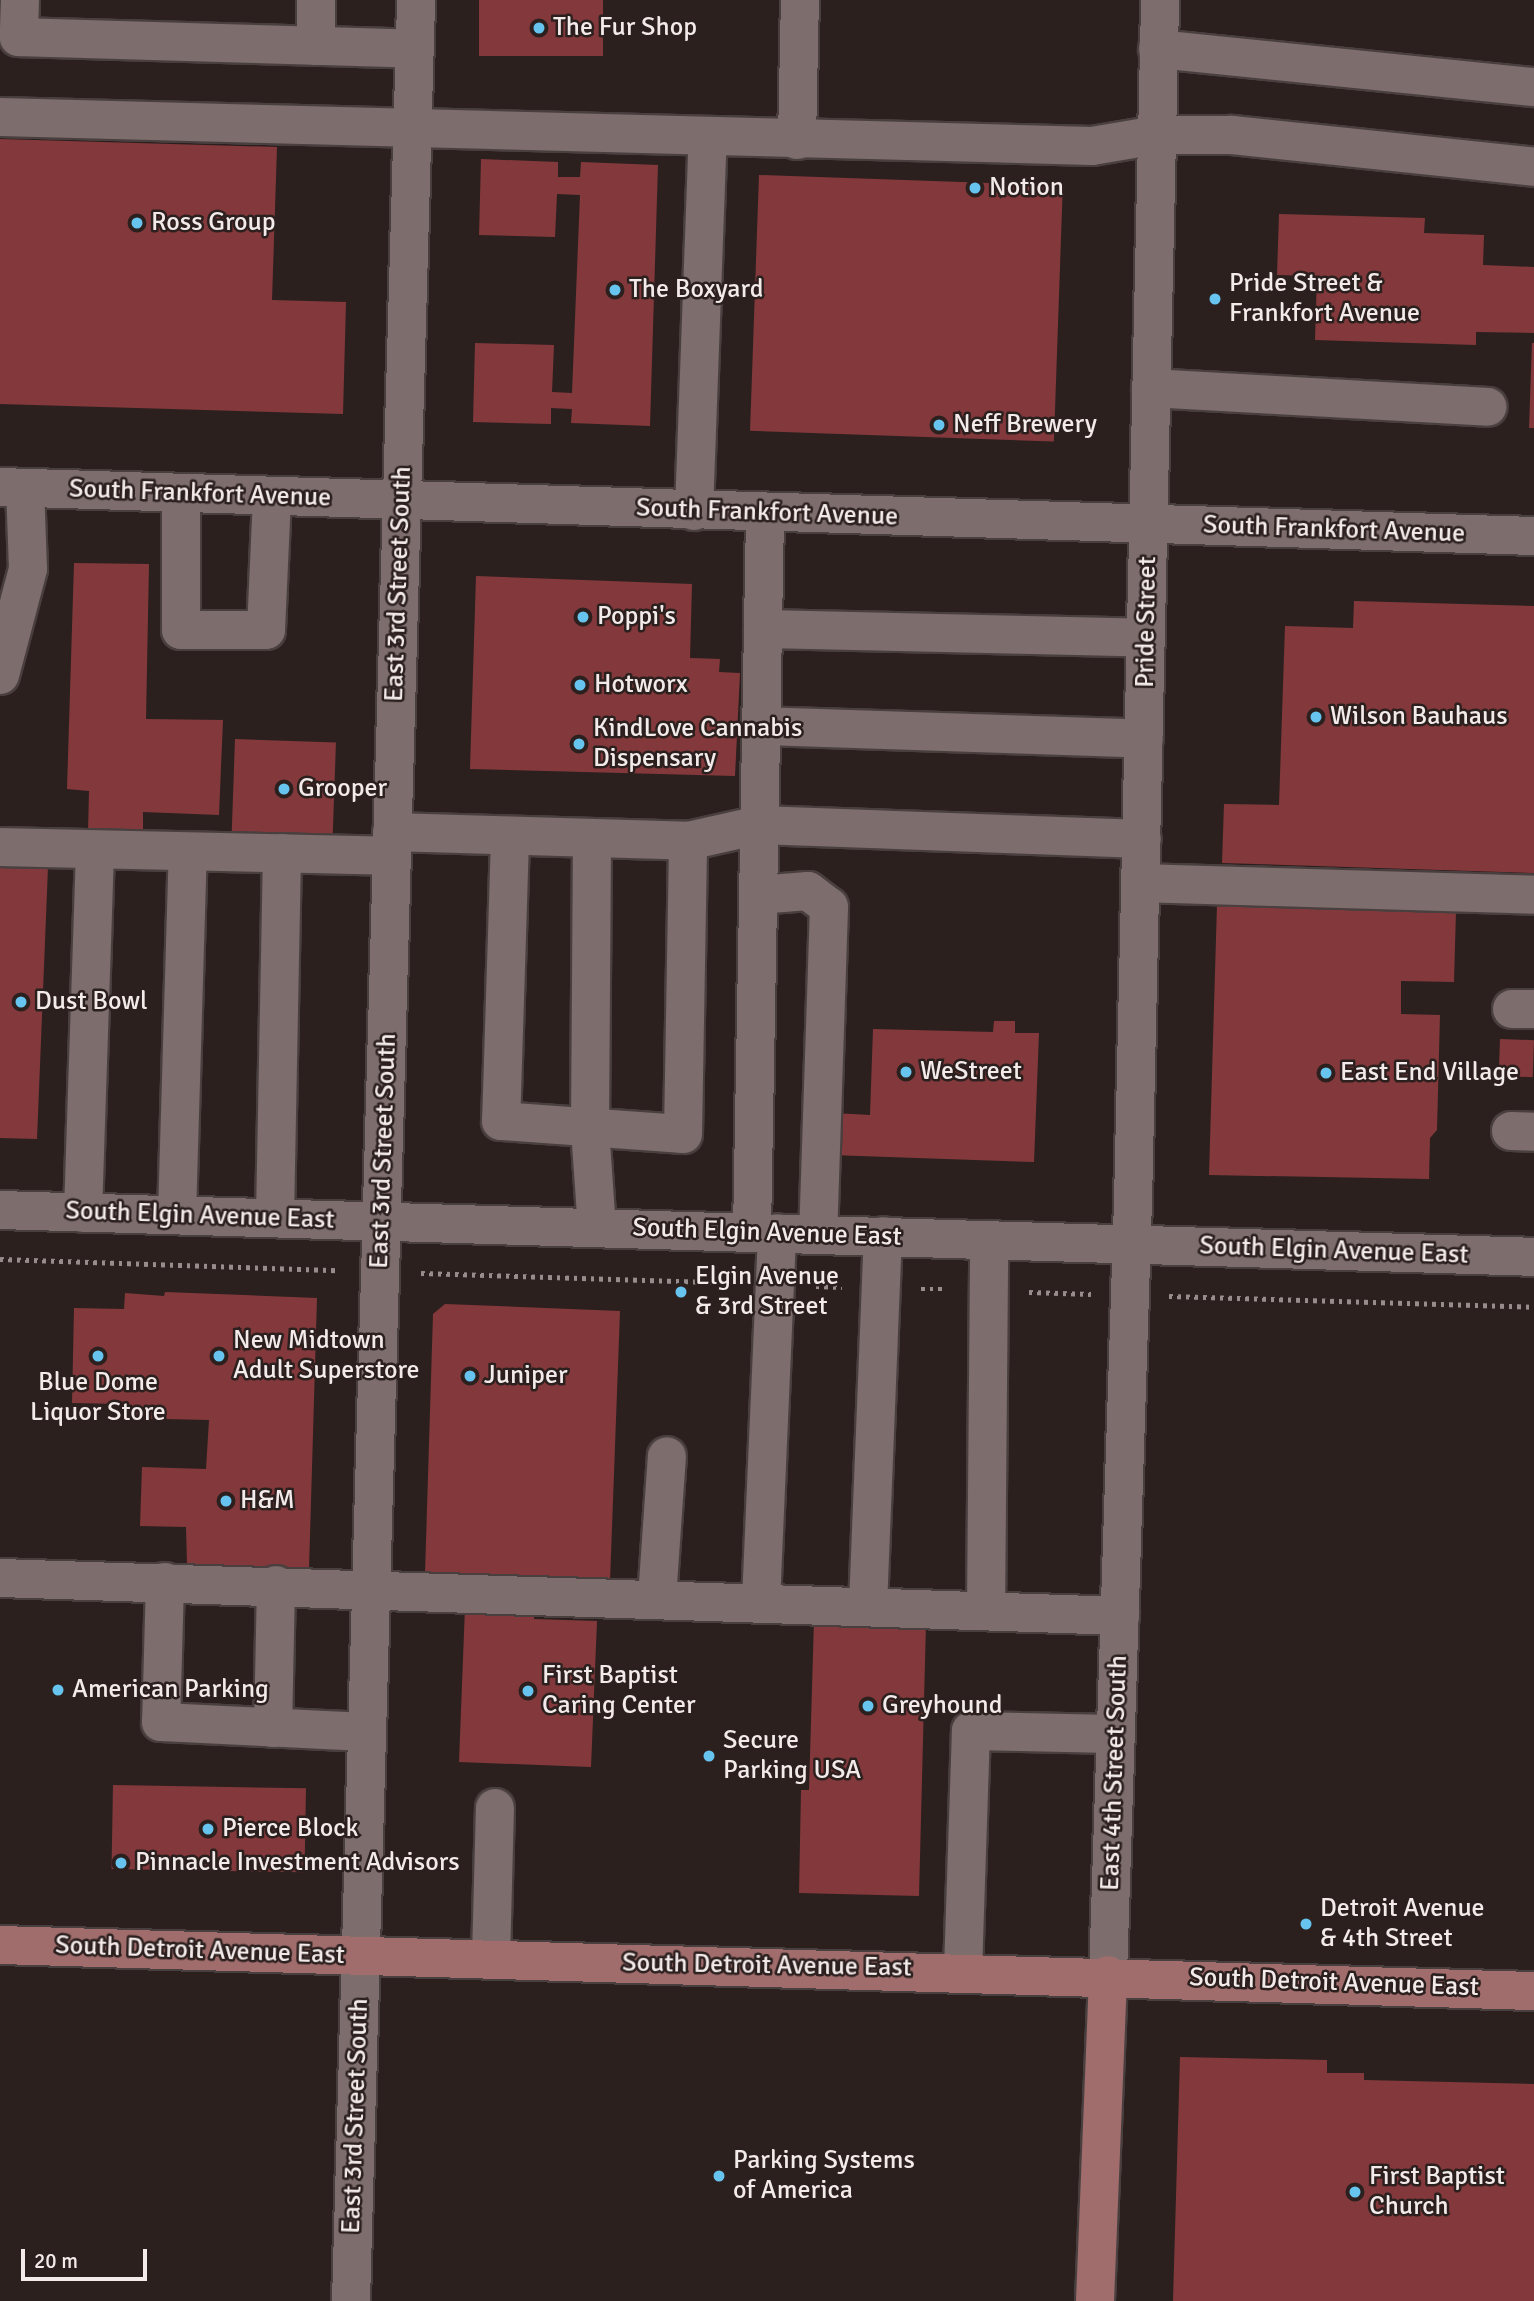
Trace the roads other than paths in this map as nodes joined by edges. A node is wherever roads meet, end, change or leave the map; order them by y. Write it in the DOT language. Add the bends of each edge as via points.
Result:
graph roads {
  1 [pos="20,0"];
  2 [pos="316,0"];
  3 [pos="416,0"];
  4 [pos="800,0"];
  5 [pos="1160,0"];
  6 [pos="316,47"];
  7 [pos="1158,49"];
  8 [pos="414,50"];
  9 [pos="1534,88"];
  10 [pos="0,117"];
  11 [pos="412,130"];
  12 [pos="1157,135"];
  13 [pos="708,138"];
  14 [pos="797,140"];
  15 [pos="1534,167"];
  16 [pos="1151,388"];
  17 [pos="1487,407"];
  18 [pos="12,487"];
  19 [pos="181,493"];
  20 [pos="272,497"];
  21 [pos="402,502"];
  22 [pos="694,511"];
  23 [pos="765,513"];
  24 [pos="1149,524"];
  25 [pos="1534,536"];
  26 [pos="762,628"];
  27 [pos="1146,638"];
  28 [pos="0,675"];
  29 [pos="761,726"];
  30 [pos="1144,739"];
  31 [pos="759,825"];
  32 [pos="510,839"];
  33 [pos="1142,839"];
  34 [pos="592,841"];
  35 [pos="688,841"];
  36 [pos="392,844"];
  37 [pos="0,848"];
  38 [pos="95,850"];
  39 [pos="188,852"];
  40 [pos="282,853"];
  41 [pos="1141,883"];
  42 [pos="758,895"];
  43 [pos="1534,895"];
  44 [pos="590,1129"];
  45 [pos="0,1210"];
  46 [pos="83,1213"];
  47 [pos="177,1215"];
  48 [pos="275,1218"];
  49 [pos="381,1222"];
  50 [pos="597,1228"];
  51 [pos="764,1232"];
  52 [pos="818,1234"];
  53 [pos="883,1236"];
  54 [pos="989,1240"];
  55 [pos="1131,1244"];
  56 [pos="1534,1257"];
  57 [pos="667,1456"];
  58 [pos="0,1578"];
  59 [pos="165,1582"];
  60 [pos="276,1585"];
  61 [pos="371,1587"];
  62 [pos="657,1598"];
  63 [pos="761,1602"];
  64 [pos="868,1606"];
  65 [pos="986,1611"];
  66 [pos="1120,1616"];
  67 [pos="273,1728"];
  68 [pos="367,1732"];
  69 [pos="1116,1734"];
  70 [pos="495,1808"];
  71 [pos="0,1945"];
  72 [pos="361,1955"];
  73 [pos="491,1959"];
  74 [pos="963,1971"];
  75 [pos="1108,1975"];
  76 [pos="1534,1991"];
  77 [pos="351,2301"];
  78 [pos="1095,2301"];
  1 -- 6 [label="street" via="19,37"];
  2 -- 6 [label="street"];
  3 -- 8 [label="street, East 3rd Street South"];
  4 -- 14 [label="street"];
  5 -- 7 [label="street, Pride Street"];
  6 -- 8 [label="street"];
  7 -- 9 [label="street"];
  7 -- 12 [label="street, Pride Street"];
  8 -- 11 [label="street, East 3rd Street South"];
  10 -- 11 [label="street"];
  11 -- 13 [label="street"];
  11 -- 21 [label="street, East 3rd Street South"];
  12 -- 14 [label="street" via="1093,146"];
  12 -- 15 [label="street" via="1232,135"];
  12 -- 16 [label="street, Pride Street"];
  13 -- 14 [label="street"];
  13 -- 22 [label="street"];
  16 -- 17 [label="street"];
  16 -- 24 [label="street, Pride Street"];
  18 -- 19 [label="street, South Frankfort Avenue"];
  18 -- 28 [label="street" via="28,569"];
  19 -- 20 [label="street, South Frankfort Avenue"];
  19 -- 20 [label="street" via="181,630 266,630"];
  20 -- 21 [label="street, South Frankfort Avenue"];
  21 -- 22 [label="street, South Frankfort Avenue"];
  21 -- 36 [label="street, East 3rd Street South"];
  22 -- 23 [label="street, South Frankfort Avenue"];
  23 -- 24 [label="street, South Frankfort Avenue"];
  23 -- 26 [label="street"];
  24 -- 25 [label="street, South Frankfort Avenue"];
  24 -- 27 [label="street, Pride Street"];
  26 -- 27 [label="street"];
  26 -- 29 [label="street"];
  27 -- 30 [label="street, Pride Street"];
  29 -- 30 [label="street"];
  29 -- 31 [label="street"];
  30 -- 33 [label="street, Pride Street"];
  31 -- 33 [label="street"];
  31 -- 35 [label="street"];
  31 -- 42 [label="street"];
  32 -- 34 [label="street"];
  32 -- 36 [label="street"];
  32 -- 44 [label="street" via="501,1121"];
  33 -- 41 [label="street, Pride Street"];
  34 -- 35 [label="street"];
  34 -- 44 [label="street"];
  35 -- 44 [label="street" via="683,1134"];
  36 -- 40 [label="street"];
  36 -- 49 [label="street, East 3rd Street South"];
  37 -- 38 [label="street"];
  38 -- 39 [label="street"];
  38 -- 46 [label="street"];
  39 -- 40 [label="street"];
  39 -- 47 [label="street"];
  40 -- 48 [label="street"];
  41 -- 43 [label="street"];
  41 -- 55 [label="street, Pride Street"];
  42 -- 51 [label="street"];
  42 -- 52 [label="street" via="808,891 830,907"];
  44 -- 50 [label="street"];
  45 -- 46 [label="street, South Elgin Avenue East"];
  46 -- 47 [label="street, South Elgin Avenue East"];
  47 -- 48 [label="street, South Elgin Avenue East"];
  48 -- 49 [label="street, South Elgin Avenue East"];
  49 -- 50 [label="street, South Elgin Avenue East"];
  49 -- 61 [label="street, East 3rd Street South"];
  50 -- 51 [label="street, South Elgin Avenue East"];
  51 -- 52 [label="street, South Elgin Avenue East"];
  51 -- 63 [label="street"];
  52 -- 53 [label="street, South Elgin Avenue East"];
  53 -- 54 [label="street, South Elgin Avenue East"];
  53 -- 64 [label="street"];
  54 -- 55 [label="street, South Elgin Avenue East"];
  54 -- 65 [label="street"];
  55 -- 56 [label="street, South Elgin Avenue East"];
  55 -- 66 [label="street, East 4th Street South"];
  57 -- 62 [label="street"];
  58 -- 59 [label="street"];
  59 -- 60 [label="street"];
  59 -- 67 [label="street" via="161,1721"];
  60 -- 61 [label="street"];
  60 -- 67 [label="street"];
  61 -- 62 [label="street"];
  61 -- 68 [label="street, East 3rd Street South"];
  62 -- 63 [label="street"];
  63 -- 64 [label="street"];
  64 -- 65 [label="street"];
  65 -- 66 [label="street"];
  66 -- 69 [label="street, East 4th Street South"];
  67 -- 68 [label="street"];
  68 -- 72 [label="street, East 3rd Street South"];
  69 -- 74 [label="street" via="971,1731"];
  69 -- 75 [label="street, East 4th Street South"];
  70 -- 73 [label="street"];
  71 -- 72 [label="main road, South Detroit Avenue East"];
  72 -- 73 [label="main road, South Detroit Avenue East"];
  72 -- 77 [label="street, East 3rd Street South"];
  73 -- 74 [label="main road, South Detroit Avenue East"];
  74 -- 75 [label="main road, South Detroit Avenue East"];
  75 -- 76 [label="main road, South Detroit Avenue East"];
  75 -- 78 [label="main road, East 4th Street South"];
}
